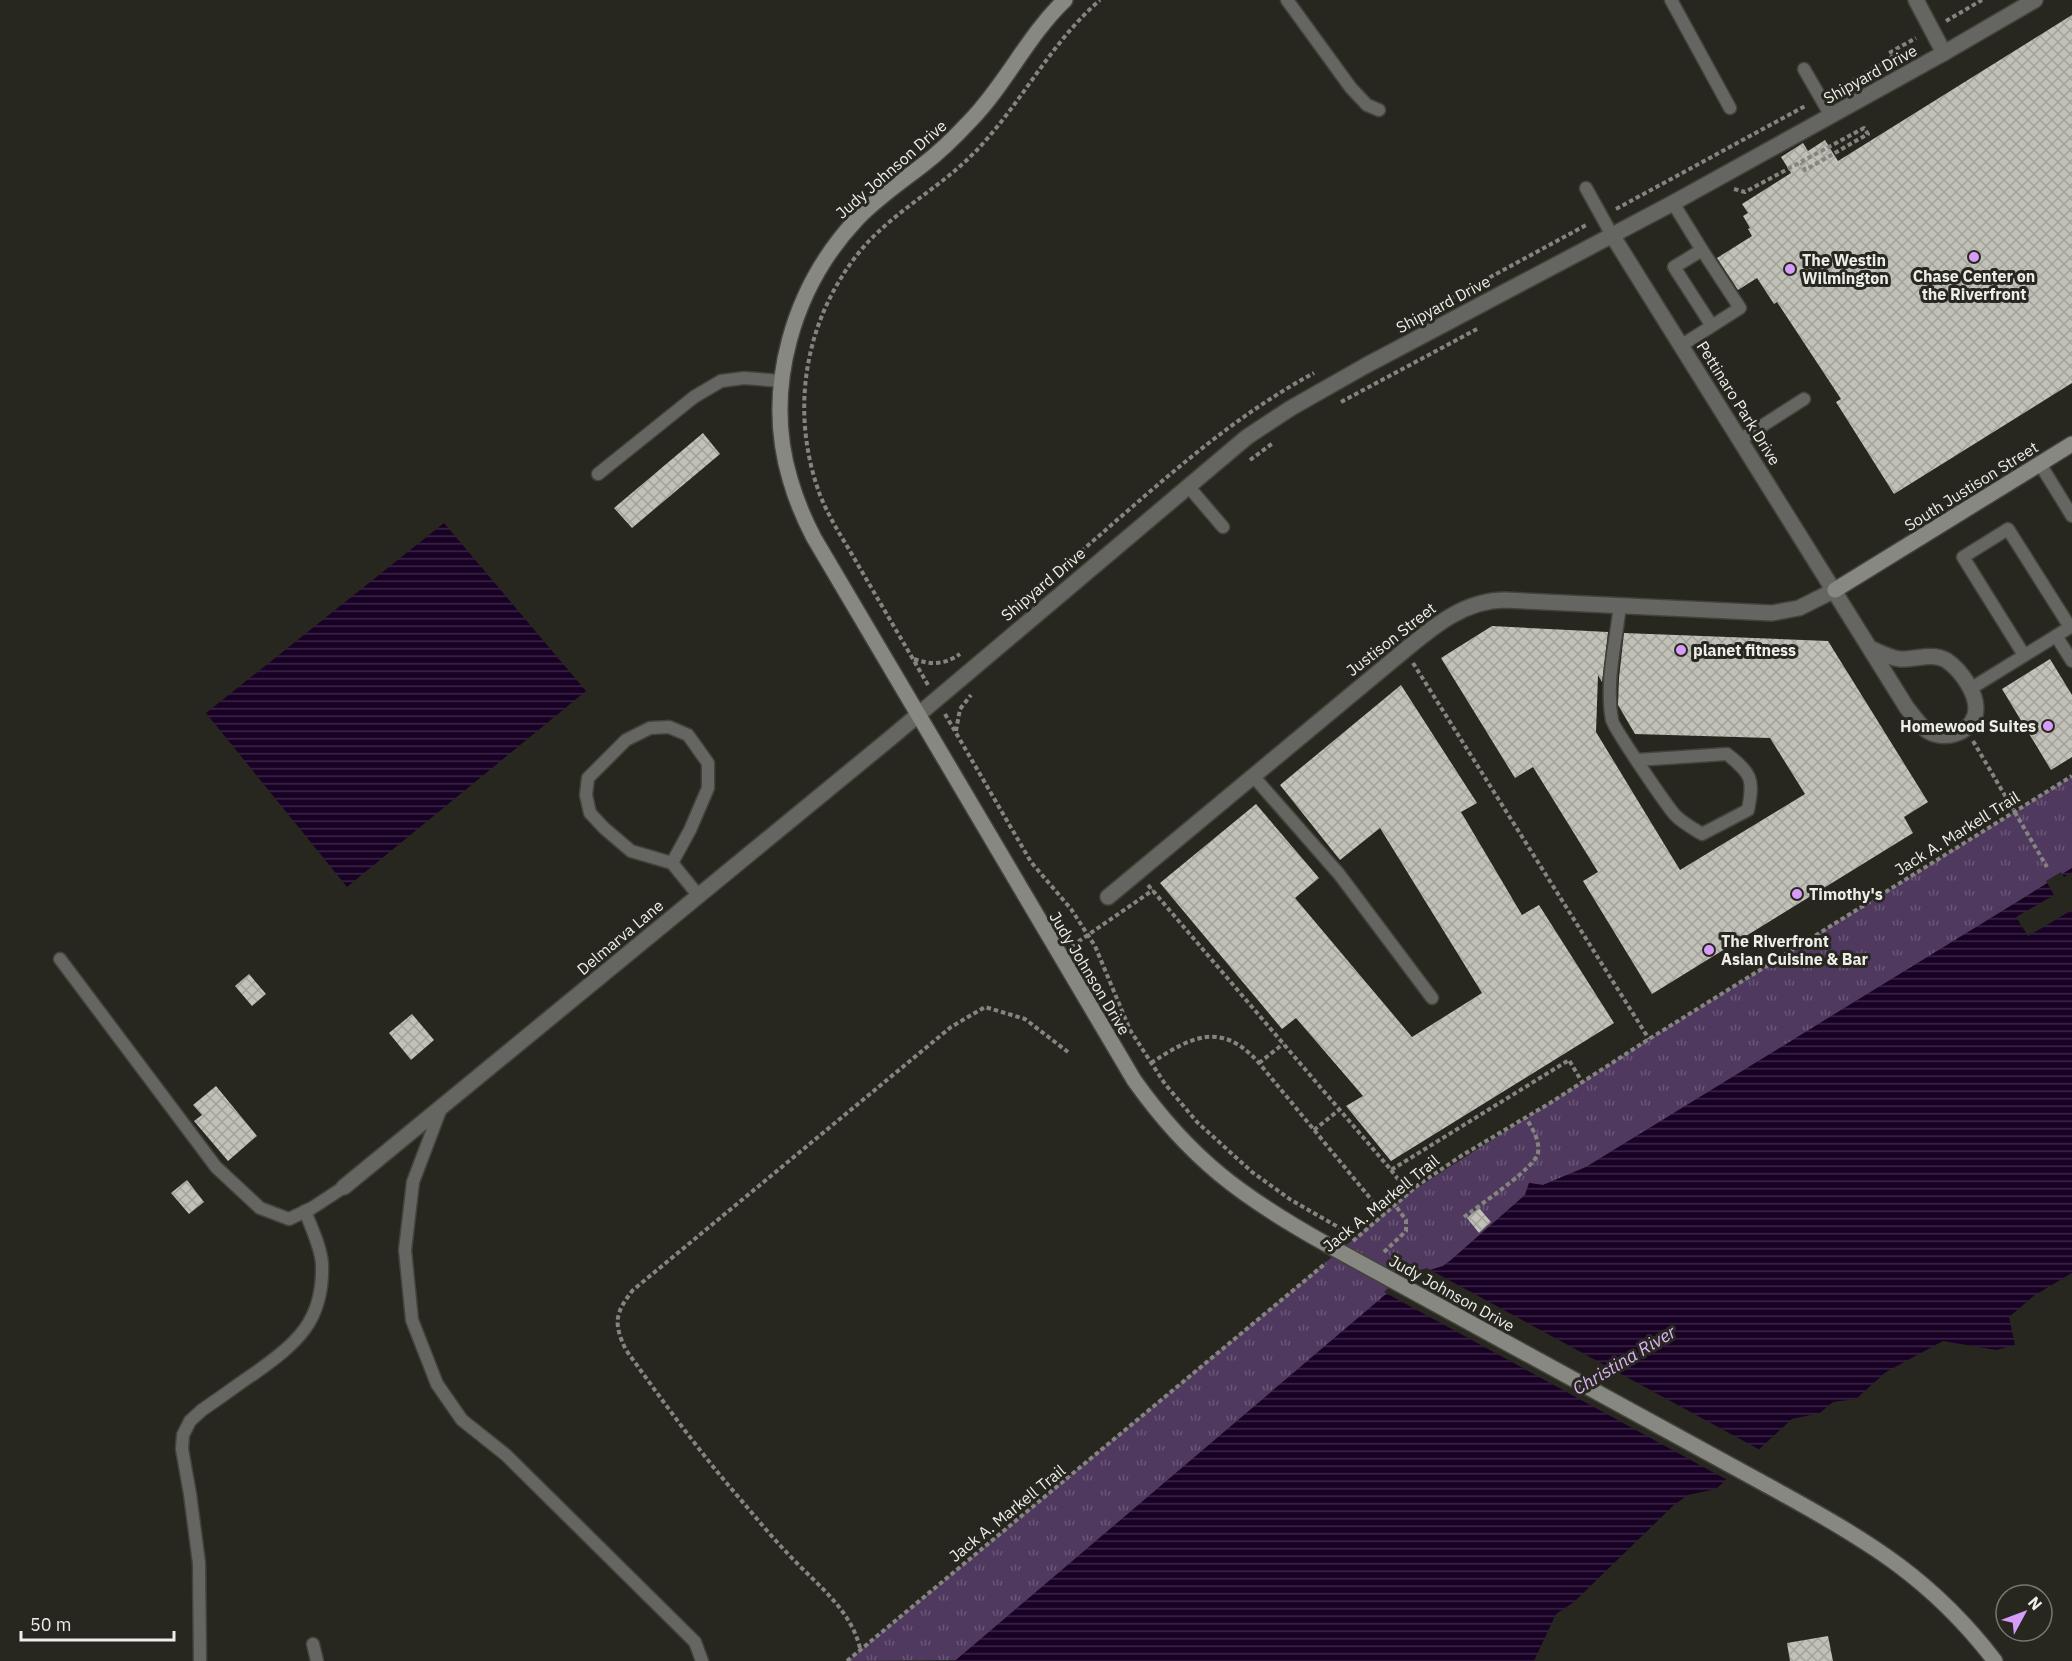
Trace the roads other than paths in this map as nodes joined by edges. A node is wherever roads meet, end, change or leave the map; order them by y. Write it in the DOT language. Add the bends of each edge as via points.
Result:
graph roads {
  1 [pos="1065,0"];
  2 [pos="1287,0"];
  3 [pos="1671,0"];
  4 [pos="1916,0"];
  5 [pos="2035,0"];
  6 [pos="1944,53"];
  7 [pos="1804,69"];
  8 [pos="1730,108"];
  9 [pos="1379,110"];
  10 [pos="1831,116"];
  11 [pos="1586,188"];
  12 [pos="1673,202"];
  13 [pos="1612,235"];
  14 [pos="1702,250"];
  15 [pos="1712,326"];
  16 [pos="1682,345"];
  17 [pos="782,381"];
  18 [pos="1804,399"];
  19 [pos="1740,440"];
  20 [pos="2072,444"];
  21 [pos="2040,464"];
  22 [pos="598,474"];
  23 [pos="1188,486"];
  24 [pos="2072,516"];
  25 [pos="1223,527"];
  26 [pos="1834,590"];
  27 [pos="1620,605"];
  28 [pos="2071,626"];
  29 [pos="2056,636"];
  30 [pos="1870,648"];
  31 [pos="2024,656"];
  32 [pos="2072,661"];
  33 [pos="1970,689"];
  34 [pos="918,714"];
  35 [pos="1637,760"];
  36 [pos="1254,777"];
  37 [pos="672,863"];
  38 [pos="698,895"];
  39 [pos="1108,897"];
  40 [pos="60,958"];
  41 [pos="1432,998"];
  42 [pos="441,1108"];
  43 [pos="345,1187"];
  44 [pos="305,1211"];
  45 [pos="313,1644"];
  46 [pos="200,1661"];
  47 [pos="317,1661"];
  48 [pos="702,1661"];
  49 [pos="1995,1661"];
  1 -- 17 [label="street, Judy Johnson Drive" via="976,116 858,218 832,250 795,320"];
  2 -- 9 [label="lane" via="1351,88 1367,105"];
  3 -- 8 [label="lane"];
  4 -- 6 [label="street"];
  5 -- 6 [label="street, Shipyard Drive"];
  6 -- 10 [label="street, Shipyard Drive"];
  7 -- 10 [label="lane"];
  10 -- 12 [label="street, Shipyard Drive"];
  11 -- 13 [label="lane"];
  12 -- 13 [label="street, Shipyard Drive"];
  12 -- 14 [label="lane"];
  13 -- 16 [label="street, Pettinaro Park Drive"];
  13 -- 23 [label="street, Shipyard Drive" via="1291,408 1247,437"];
  14 -- 15 [label="lane" via="1740,308"];
  14 -- 15 [label="lane" via="1674,267"];
  15 -- 16 [label="lane"];
  16 -- 19 [label="street, Pettinaro Park Drive"];
  17 -- 22 [label="lane" via="722,381 694,397"];
  17 -- 34 [label="street, Judy Johnson Drive" via="785,458 801,513"];
  18 -- 19 [label="lane"];
  19 -- 26 [label="street, Pettinaro Park Drive"];
  20 -- 21 [label="street, South Justison Street"];
  21 -- 24 [label="lane"];
  21 -- 26 [label="street, South Justison Street"];
  23 -- 25 [label="lane"];
  23 -- 34 [label="street, Shipyard Drive"];
  26 -- 27 [label="street, Justison Street" via="1799,608 1772,613"];
  26 -- 30 [label="street, Pettinaro Park Drive"];
  27 -- 35 [label="lane" via="1610,687 1612,723"];
  27 -- 36 [label="street, Justison Street" via="1493,600 1455,613 1430,629"];
  28 -- 29 [label="lane"];
  28 -- 31 [label="lane" via="2008,529 1963,557"];
  29 -- 31 [label="lane"];
  29 -- 32 [label="lane"];
  30 -- 33 [label="street" via="1900,659 1941,658 1954,666"];
  30 -- 33 [label="street, Pettinaro Park Drive" via="1907,708 1925,729 1941,736 1953,735 1972,722 1976,704"];
  31 -- 33 [label="lane"];
  34 -- 38 [label="street, Delmarva Lane"];
  34 -- 49 [label="street, Judy Johnson Drive, bridge" via="1134,1080 1179,1138 1206,1164 1329,1251 1874,1546 1914,1575 1949,1608"];
  35 -- 35 [label="lane" via="1676,817 1702,834 1748,810 1753,786 1742,766 1727,754"];
  36 -- 39 [label="street, Justison Street"];
  36 -- 41 [label="lane" via="1339,874"];
  37 -- 37 [label="lane" via="708,788 708,763 688,735 669,727 650,728 626,740 588,778 586,795 590,813 631,851"];
  37 -- 38 [label="lane"];
  38 -- 42 [label="street, Delmarva Lane"];
  40 -- 44 [label="lane" via="216,1167 260,1208 289,1219"];
  42 -- 43 [label="street, Delmarva Lane"];
  42 -- 48 [label="lane" via="413,1182 405,1250 412,1320 437,1384 462,1420 506,1455 695,1642"];
  43 -- 44 [label="lane"];
  44 -- 46 [label="lane" via="322,1263 319,1302 301,1337 189,1421 183,1435 199,1563"];
  45 -- 47 [label="lane"];
}
